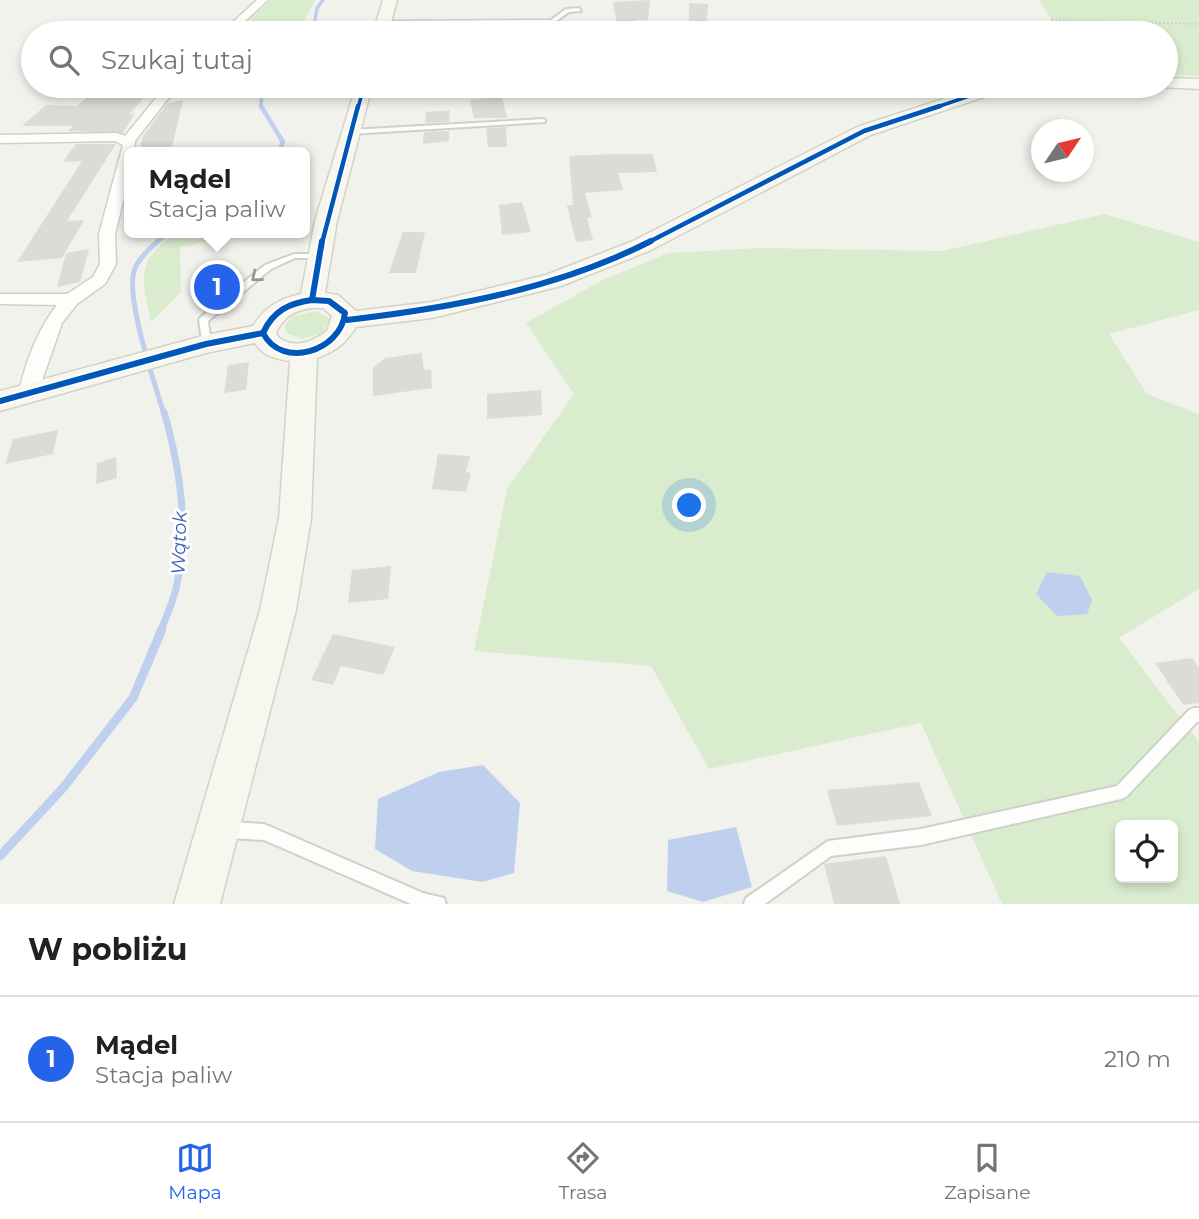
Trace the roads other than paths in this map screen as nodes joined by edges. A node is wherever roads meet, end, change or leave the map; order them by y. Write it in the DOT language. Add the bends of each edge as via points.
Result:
graph roads {
  1 [pos="263,0"];
  2 [pos="390,0"];
  3 [pos="579,10"];
  4 [pos="239,21"];
  5 [pos="384,21"];
  6 [pos="553,21"];
  7 [pos="1178,83"];
  8 [pos="1199,84"];
  9 [pos="162,98"];
  10 [pos="360,98"];
  11 [pos="962,98"];
  12 [pos="543,121"];
  13 [pos="350,132"];
  14 [pos="0,139"];
  15 [pos="129,140"];
  16 [pos="130,147"];
  17 [pos="124,171"];
  18 [pos="318,256"];
  19 [pos="0,299"];
  20 [pos="71,300"];
  21 [pos="312,300"];
  22 [pos="346,320"];
  23 [pos="263,333"];
  24 [pos="194,347"];
  25 [pos="304,352"];
  26 [pos="29,393"];
  27 [pos="0,401"];
  28 [pos="1199,715"];
  29 [pos="218,829"];
  30 [pos="197,904"];
  31 [pos="438,904"];
  32 [pos="752,904"];
  1 -- 4 [label="street"];
  2 -- 5 [label="street"];
  3 -- 6 [label="lane" via="568,10"];
  7 -- 8 [label="street"];
  9 -- 15 [label="street"];
  10 -- 13 [label="street"];
  11 -- 22 [label="street" via="864,131 641,246 553,281 432,310"];
  12 -- 13 [label="lane"];
  13 -- 18 [label="street"];
  14 -- 15 [label="street"];
  15 -- 16 [label="street"];
  17 -- 20 [label="street" via="107,234 108,264 99,280"];
  18 -- 21 [label="street"];
  18 -- 24 [label="lane, one-way" via="294,256 268,267 203,320"];
  19 -- 20 [label="street"];
  20 -- 26 [label="street" via="48,334"];
  21 -- 22 [label="street" via="339,306"];
  21 -- 23 [label="street" via="283,308 267,321"];
  22 -- 25 [label="street" via="330,343"];
  23 -- 24 [label="street"];
  23 -- 25 [label="street" via="270,346 280,351"];
  24 -- 26 [label="street"];
  25 -- 29 [label="street" via="295,518 278,610"];
  26 -- 27 [label="street"];
  28 -- 32 [label="lane" via="1194,715 1121,792 921,837 828,849"];
  29 -- 30 [label="street"];
  29 -- 31 [label="lane" via="264,832"];
}
